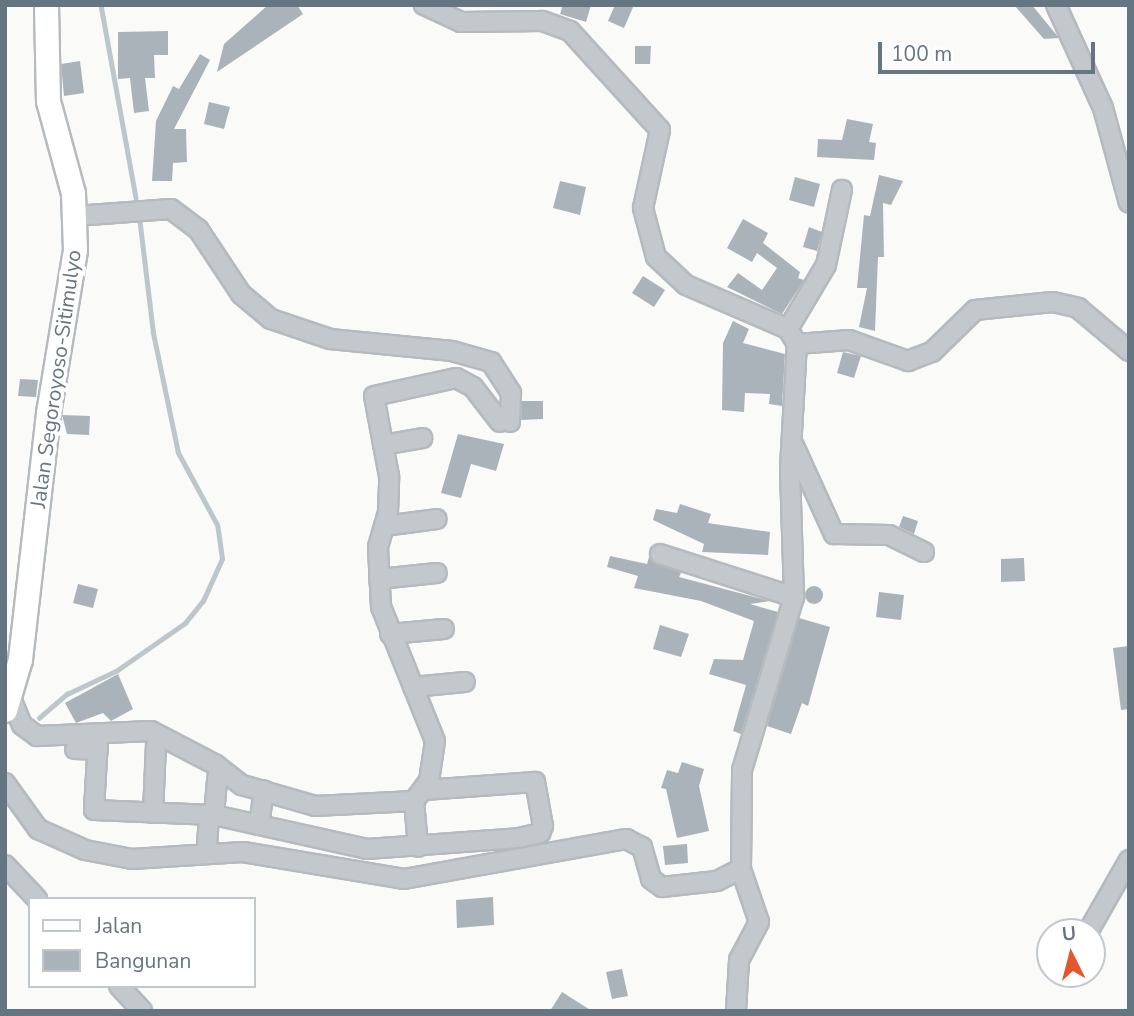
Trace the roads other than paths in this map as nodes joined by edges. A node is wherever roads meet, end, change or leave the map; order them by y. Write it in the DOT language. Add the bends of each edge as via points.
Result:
graph roads {
  1 [pos="47,5"];
  2 [pos="424,5"];
  3 [pos="1056,5"];
  4 [pos="842,190"];
  5 [pos="1129,203"];
  6 [pos="75,216"];
  7 [pos="793,336"];
  8 [pos="1129,351"];
  9 [pos="422,438"];
  10 [pos="792,439"];
  11 [pos="383,444"];
  12 [pos="437,519"];
  13 [pos="384,526"];
  14 [pos="923,552"];
  15 [pos="660,554"];
  16 [pos="437,573"];
  17 [pos="379,579"];
  18 [pos="794,597"];
  19 [pos="443,629"];
  20 [pos="390,634"];
  21 [pos="465,682"];
  22 [pos="413,687"];
  23 [pos="8,704"];
  24 [pos="75,749"];
  25 [pos="177,753"];
  26 [pos="217,777"];
  27 [pos="5,783"];
  28 [pos="264,790"];
  29 [pos="419,795"];
  30 [pos="153,814"];
  31 [pos="212,815"];
  32 [pos="258,825"];
  33 [pos="207,845"];
  34 [pos="418,847"];
  35 [pos="1129,860"];
  36 [pos="5,865"];
  37 [pos="741,869"];
  38 [pos="35,897"];
  39 [pos="1096,918"];
  40 [pos="122,988"];
  41 [pos="142,1011"];
  42 [pos="736,1011"];
  1 -- 6 [label="main road, Jalan Segoroyoso-Sitimulyo" via="48,101"];
  2 -- 7 [label="street" via="461,22 542,21 570,31 660,130 643,208 656,257 686,285"];
  3 -- 5 [label="street" via="1103,108"];
  4 -- 7 [label="street" via="826,265"];
  6 -- 11 [label="street" via="171,209 198,229 241,294 271,319 330,339 452,351 491,362 511,393 505,422 473,387 456,378 373,396"];
  6 -- 23 [label="main road, Jalan Segoroyoso-Sitimulyo" via="72,282 48,413 22,646"];
  7 -- 8 [label="street" via="849,340 908,361 932,352 975,310 989,304 1053,302 1078,308"];
  7 -- 10 [label="street"];
  9 -- 11 [label="street"];
  10 -- 14 [label="street" via="834,534 889,534"];
  10 -- 18 [label="street"];
  11 -- 13 [label="street" via="389,477"];
  12 -- 13 [label="street"];
  13 -- 17 [label="street"];
  15 -- 18 [label="street"];
  16 -- 17 [label="street"];
  17 -- 20 [label="street"];
  18 -- 37 [label="street" via="744,761"];
  19 -- 20 [label="street"];
  20 -- 22 [label="street"];
  21 -- 22 [label="street"];
  22 -- 29 [label="street" via="435,741"];
  23 -- 28 [label="street" via="22,725 37,736 151,731 216,765 237,783"];
  24 -- 30 [label="street" via="98,745 94,810"];
  25 -- 30 [label="street" via="156,748"];
  26 -- 31 [label="street"];
  27 -- 37 [label="street" via="25,817 48,835 85,850 132,859 243,852 404,879 617,841 642,847 651,879 662,887 717,881"];
  28 -- 29 [label="street" via="328,808"];
  28 -- 32 [label="street"];
  29 -- 34 [label="street"];
  29 -- 34 [label="street" via="535,782 543,825 540,833 519,838"];
  30 -- 31 [label="street"];
  31 -- 32 [label="street"];
  31 -- 33 [label="street"];
  32 -- 34 [label="street" via="337,845"];
  35 -- 39 [label="street"];
  36 -- 38 [label="street"];
  37 -- 42 [label="street" via="759,922 740,960"];
  40 -- 41 [label="street"];
}
